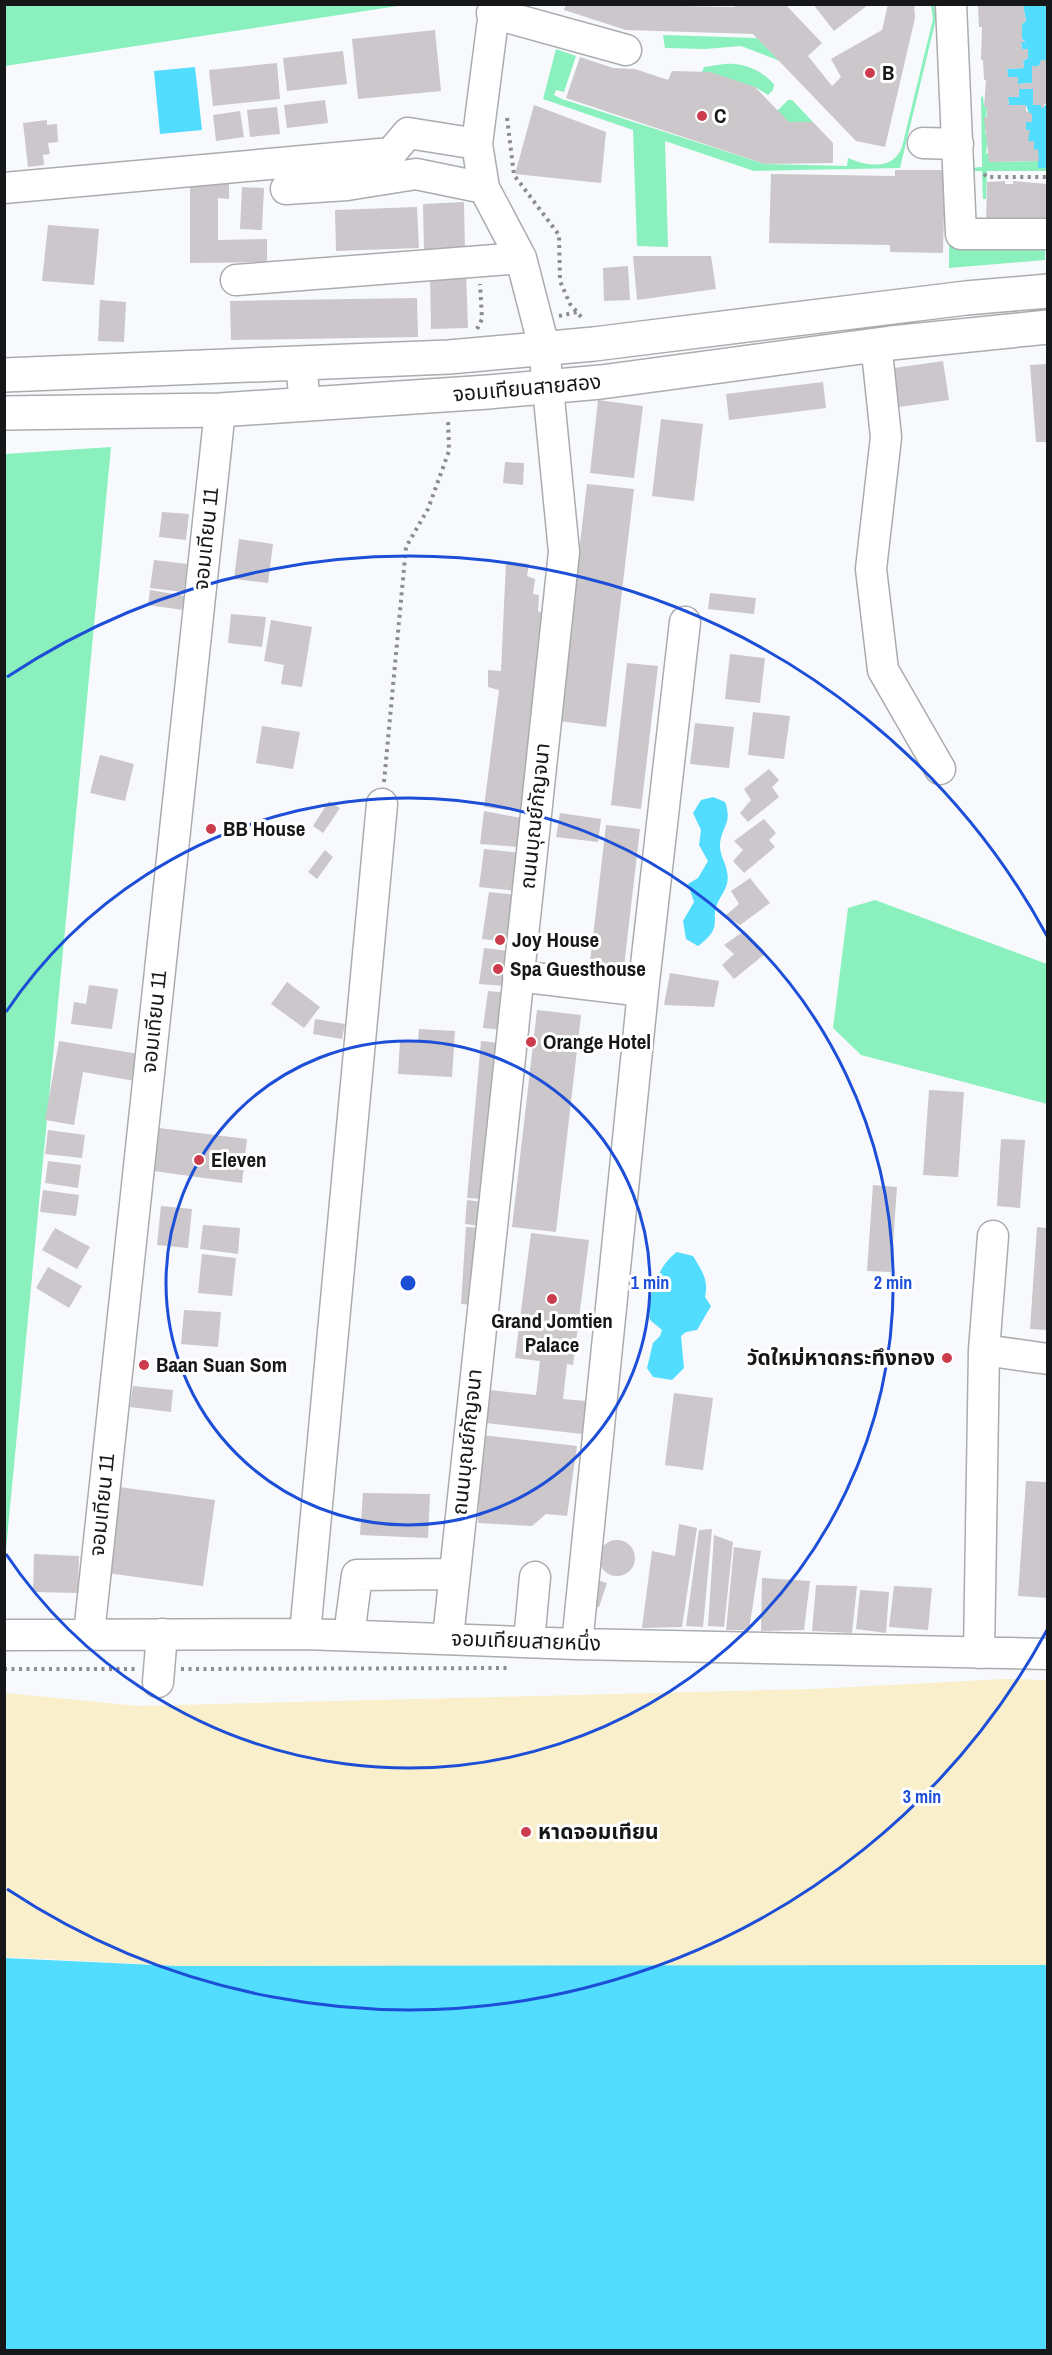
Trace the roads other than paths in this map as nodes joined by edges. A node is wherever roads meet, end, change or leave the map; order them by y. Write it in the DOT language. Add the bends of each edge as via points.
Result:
graph roads {
  1 [pos="951,4"];
  2 [pos="494,9"];
  3 [pos="626,50"];
  4 [pos="923,143"];
  5 [pos="477,144"];
  6 [pos="958,157"];
  7 [pos="4,188"];
  8 [pos="484,188"];
  9 [pos="286,189"];
  10 [pos="1047,234"];
  11 [pos="521,258"];
  12 [pos="236,280"];
  13 [pos="1047,291"];
  14 [pos="1047,327"];
  15 [pos="873,346"];
  16 [pos="544,347"];
  17 [pos="301,362"];
  18 [pos="4,375"];
  19 [pos="547,386"];
  20 [pos="305,405"];
  21 [pos="220,410"];
  22 [pos="4,413"];
  23 [pos="685,622"];
  24 [pos="940,769"];
  25 [pos="382,804"];
  26 [pos="518,976"];
  27 [pos="643,991"];
  28 [pos="993,1236"];
  29 [pos="984,1350"];
  30 [pos="1047,1359"];
  31 [pos="453,1574"];
  32 [pos="534,1577"];
  33 [pos="89,1634"];
  34 [pos="162,1634"];
  35 [pos="305,1634"];
  36 [pos="4,1635"];
  37 [pos="349,1635"];
  38 [pos="448,1638"];
  39 [pos="529,1641"];
  40 [pos="577,1644"];
  41 [pos="979,1653"];
  42 [pos="1047,1654"];
  43 [pos="158,1682"];
  1 -- 6 [label="street"];
  2 -- 3 [label="street"];
  2 -- 5 [label="street, ถนนบุณย์กัญจนา"];
  4 -- 6 [label="street"];
  5 -- 7 [label="street" via="408,133 391,153"];
  5 -- 8 [label="street, ถนนบุณย์กัญจนา"];
  6 -- 10 [label="street" via="961,234"];
  8 -- 9 [label="street" via="416,174 347,185"];
  8 -- 11 [label="street, ถนนบุณย์กัญจนา"];
  11 -- 12 [label="street"];
  11 -- 16 [label="street, ถนนบุณย์กัญจนา"];
  13 -- 16 [label="main road, จอมเทียนสายสอง"];
  14 -- 15 [label="main road, จอมเทียนสายสอง"];
  15 -- 19 [label="main road, จอมเทียนสายสอง"];
  15 -- 24 [label="street" via="886,437 871,569 883,670"];
  16 -- 17 [label="main road, จอมเทียนสายสอง" via="449,357"];
  16 -- 19 [label="street, ถนนบุณย์กัญจนา"];
  17 -- 18 [label="main road, จอมเทียนสายสอง"];
  17 -- 20 [label="street"];
  19 -- 20 [label="main road, จอมเทียนสายสอง"];
  19 -- 26 [label="street, ถนนบุณย์กัญจนา" via="564,552"];
  20 -- 21 [label="main road, จอมเทียนสายสอง"];
  21 -- 22 [label="main road, จอมเทียนสายสอง"];
  21 -- 33 [label="street, จอมเทียน 11"];
  23 -- 27 [label="street"];
  25 -- 35 [label="street"];
  26 -- 27 [label="street"];
  26 -- 31 [label="street, ถนนบุณย์กัญจนา"];
  27 -- 40 [label="street"];
  28 -- 29 [label="street"];
  29 -- 30 [label="street"];
  29 -- 41 [label="street"];
  31 -- 37 [label="street" via="357,1575"];
  31 -- 38 [label="street, ถนนบุณย์กัญจนา"];
  32 -- 39 [label="street"];
  33 -- 34 [label="street, จอมเทียนสายหนึ่ง"];
  33 -- 36 [label="street, จอมเทียนสายหนึ่ง"];
  34 -- 35 [label="street, จอมเทียนสายหนึ่ง"];
  34 -- 43 [label="street"];
  35 -- 37 [label="street, จอมเทียนสายหนึ่ง"];
  37 -- 38 [label="street, จอมเทียนสายหนึ่ง"];
  38 -- 39 [label="street, จอมเทียนสายหนึ่ง"];
  39 -- 40 [label="street, จอมเทียนสายหนึ่ง"];
  40 -- 41 [label="street, จอมเทียนสายหนึ่ง"];
  41 -- 42 [label="street, จอมเทียนสายหนึ่ง"];
}
